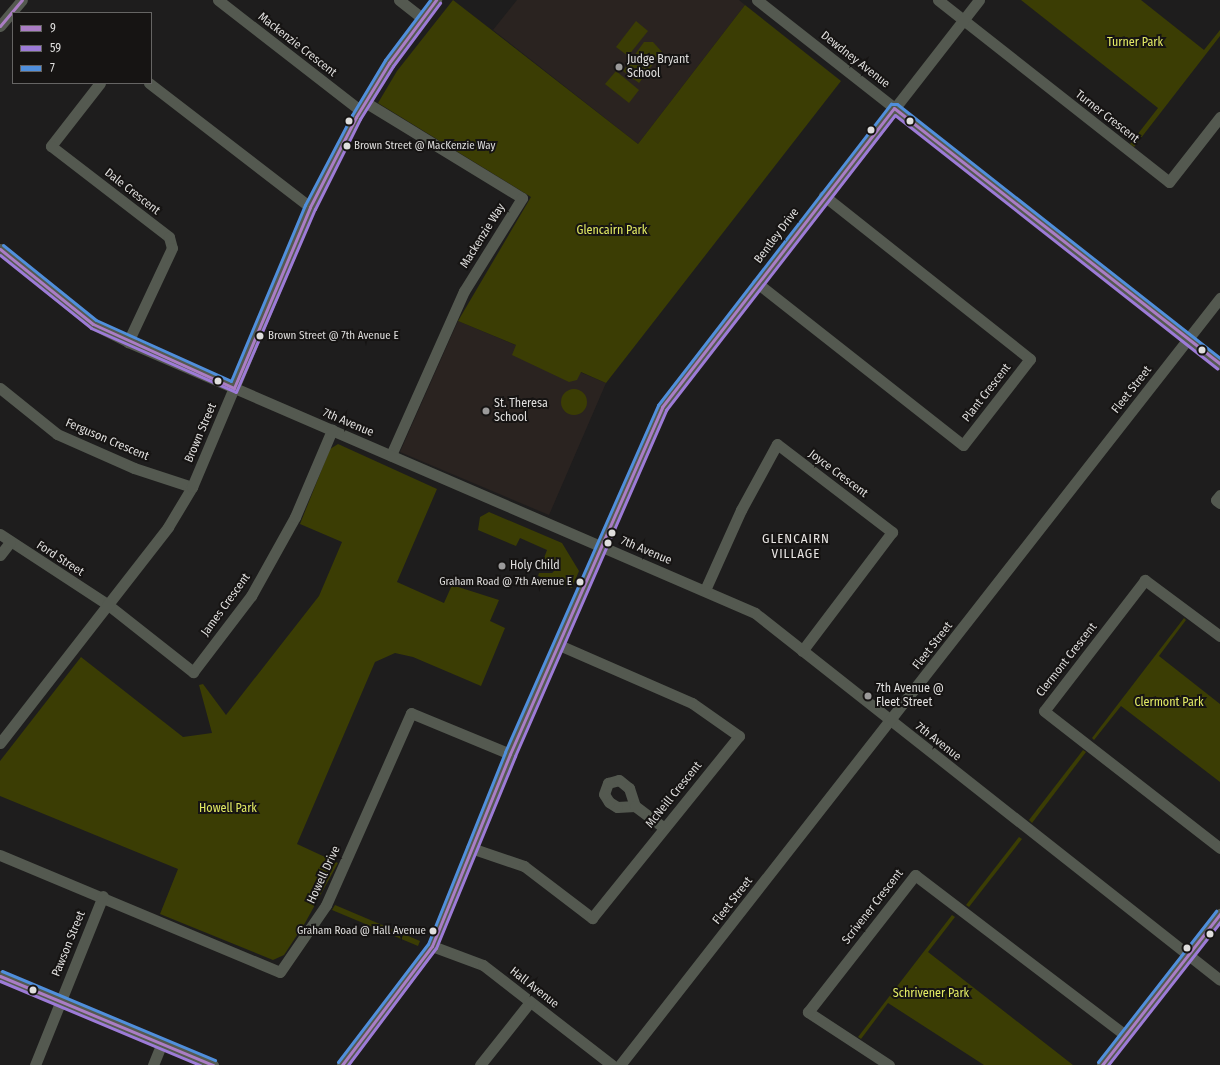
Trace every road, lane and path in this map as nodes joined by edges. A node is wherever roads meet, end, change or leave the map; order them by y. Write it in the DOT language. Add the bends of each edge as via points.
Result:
graph roads {
  1 [pos="22,0"];
  2 [pos="218,0"];
  3 [pos="399,0"];
  4 [pos="436,0"];
  5 [pos="757,0"];
  6 [pos="938,0"];
  7 [pos="979,0"];
  8 [pos="422,18"];
  9 [pos="964,20"];
  10 [pos="0,26"];
  11 [pos="99,84"];
  12 [pos="150,84"];
  13 [pos="363,106"];
  14 [pos="894,108"];
  15 [pos="1220,117"];
  16 [pos="824,196"];
  17 [pos="310,207"];
  18 [pos="0,249"];
  19 [pos="757,283"];
  20 [pos="1220,298"];
  21 [pos="1188,338"];
  22 [pos="128,342"];
  23 [pos="1220,364"];
  24 [pos="0,388"];
  25 [pos="234,388"];
  26 [pos="332,430"];
  27 [pos="391,455"];
  28 [pos="192,487"];
  29 [pos="1220,495"];
  30 [pos="1220,503"];
  31 [pos="0,534"];
  32 [pos="10,542"];
  33 [pos="600,545"];
  34 [pos="0,555"];
  35 [pos="705,590"];
  36 [pos="108,604"];
  37 [pos="1220,636"];
  38 [pos="559,646"];
  39 [pos="802,651"];
  40 [pos="891,721"];
  41 [pos="0,743"];
  42 [pos="510,754"];
  43 [pos="636,806"];
  44 [pos="664,828"];
  45 [pos="471,848"];
  46 [pos="1220,848"];
  47 [pos="0,854"];
  48 [pos="102,896"];
  49 [pos="1220,914"];
  50 [pos="432,946"];
  51 [pos="1188,955"];
  52 [pos="0,976"];
  53 [pos="1220,980"];
  54 [pos="60,1001"];
  55 [pos="530,1002"];
  56 [pos="1125,1035"];
  57 [pos="161,1045"];
  58 [pos="35,1065"];
  59 [pos="153,1065"];
  60 [pos="213,1065"];
  61 [pos="342,1065"];
  62 [pos="480,1065"];
  63 [pos="612,1065"];
  64 [pos="620,1065"];
  65 [pos="889,1065"];
  66 [pos="1102,1065"];
  1 -- 10 [label="street"];
  2 -- 13 [label="street, Mackenzie Crescent"];
  3 -- 8 [label="street"];
  4 -- 8 [label="street, Brown Street"];
  5 -- 14 [label="street, Dewdney Avenue"];
  6 -- 9 [label="street"];
  7 -- 9 [label="street, Bentley Drive"];
  8 -- 13 [label="street, Brown Street"];
  9 -- 14 [label="street, Bentley Drive"];
  9 -- 15 [label="street, Turner Crescent" via="1169,182"];
  11 -- 22 [label="street, Dale Crescent" via="51,146 169,237 172,248"];
  12 -- 17 [label="street"];
  13 -- 17 [label="street, Brown Street"];
  13 -- 27 [label="street, Mackenzie Way" via="522,198 464,291"];
  14 -- 16 [label="street, Bentley Drive"];
  14 -- 21 [label="street, Dewdney Avenue"];
  16 -- 19 [label="street, Bentley Drive"];
  16 -- 19 [label="street, Plant Crescent" via="1030,359 963,445"];
  17 -- 25 [label="street, Brown Street"];
  18 -- 22 [label="street, 7th Avenue" via="93,324"];
  19 -- 33 [label="street, Bentley Drive" via="662,407"];
  20 -- 21 [label="street, Fleet Street"];
  21 -- 23 [label="street, Dewdney Avenue"];
  21 -- 40 [label="street, Fleet Street"];
  22 -- 25 [label="street, 7th Avenue"];
  24 -- 28 [label="street, Ferguson Crescent" via="57,434 134,468"];
  25 -- 26 [label="street, 7th Avenue"];
  25 -- 28 [label="street, Brown Street"];
  26 -- 27 [label="street, 7th Avenue"];
  26 -- 36 [label="street, James Crescent" via="295,517 251,596 193,672"];
  27 -- 33 [label="street, 7th Avenue"];
  28 -- 36 [label="street, Brown Street" via="168,526"];
  29 -- 30 [label="street" via="1216,500"];
  31 -- 32 [label="street, Ford Street"];
  32 -- 34 [label="street"];
  32 -- 36 [label="street, Ford Street"];
  33 -- 35 [label="street, 7th Avenue"];
  33 -- 38 [label="street, Bentley Drive"];
  35 -- 39 [label="street, 7th Avenue" via="754,614"];
  35 -- 39 [label="street, Joyce Crescent" via="740,510 778,444 892,532"];
  36 -- 41 [label="street, Brown Street"];
  37 -- 46 [label="street, Clermont Crescent" via="1145,580 1044,711"];
  38 -- 42 [label="street, Bentley Drive"];
  38 -- 44 [label="street, McNeill Crescent" via="692,703 739,736"];
  39 -- 40 [label="street, 7th Avenue"];
  40 -- 51 [label="street, 7th Avenue"];
  40 -- 64 [label="street, Fleet Street"];
  42 -- 45 [label="street, Bentley Drive"];
  42 -- 48 [label="street, Howell Drive" via="411,712 326,905 280,972"];
  43 -- 44 [label="street"];
  44 -- 45 [label="street, McNeill Crescent" via="592,918 524,866"];
  45 -- 50 [label="street, Bentley Drive"];
  47 -- 48 [label="street, Howell Drive"];
  48 -- 54 [label="street, Pawson Street"];
  49 -- 51 [label="street"];
  50 -- 55 [label="street, Hall Avenue" via="483,965"];
  50 -- 61 [label="street, Bentley Drive"];
  51 -- 53 [label="street, 7th Avenue"];
  51 -- 56 [label="street"];
  52 -- 54 [label="street"];
  54 -- 57 [label="street"];
  54 -- 58 [label="street, Pawson Street"];
  55 -- 62 [label="street"];
  55 -- 63 [label="street, Hall Avenue"];
  56 -- 65 [label="street, Scrivener Crescent" via="915,875 808,1012"];
  56 -- 66 [label="street"];
  57 -- 59 [label="street"];
  57 -- 60 [label="street"];
}
